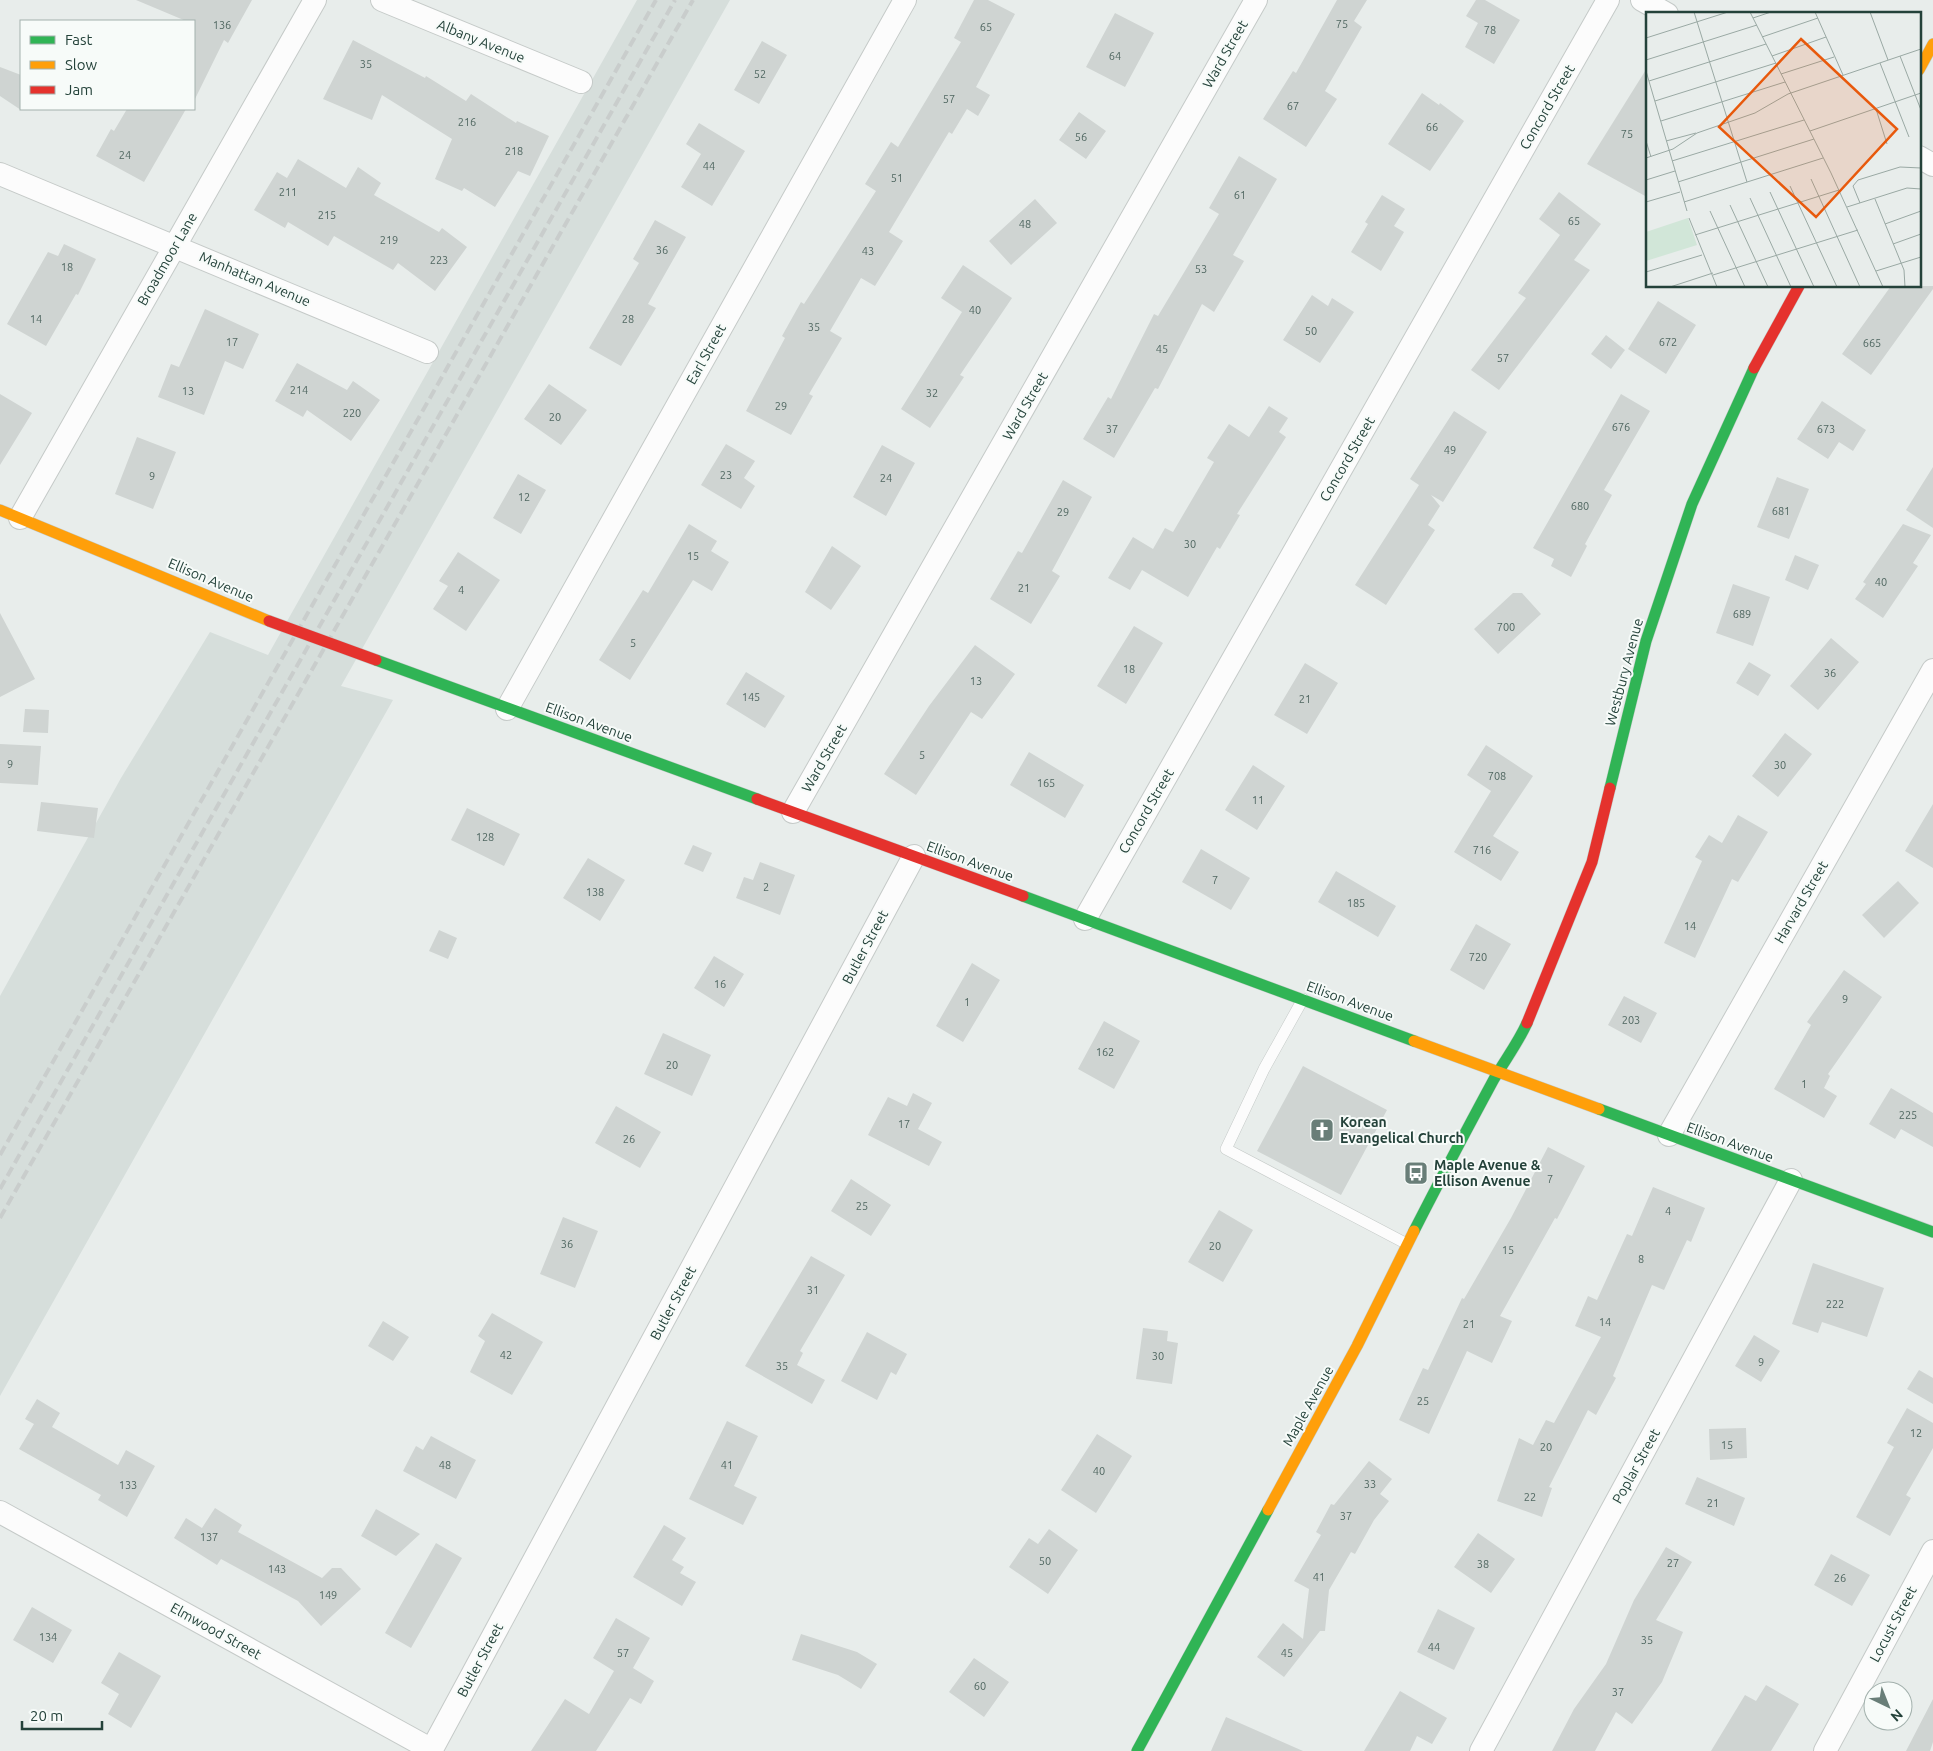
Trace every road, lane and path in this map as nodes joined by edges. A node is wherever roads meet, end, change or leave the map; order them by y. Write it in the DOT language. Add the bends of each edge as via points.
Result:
graph roads {
  1 [pos="315,0"];
  2 [pos="382,0"];
  3 [pos="905,0"];
  4 [pos="1256,0"];
  5 [pos="1608,0"];
  6 [pos="1642,0"];
  7 [pos="1663,12"];
  8 [pos="1933,44"];
  9 [pos="1920,68"];
  10 [pos="581,82"];
  11 [pos="1920,158"];
  12 [pos="1933,165"];
  13 [pos="0,174"];
  14 [pos="175,246"];
  15 [pos="1797,288"];
  16 [pos="427,352"];
  17 [pos="10,514"];
  18 [pos="1933,670"];
  19 [pos="507,709"];
  20 [pos="794,812"];
  21 [pos="914,856"];
  22 [pos="1085,919"];
  23 [pos="1303,999"];
  24 [pos="1498,1072"];
  25 [pos="1669,1135"];
  26 [pos="1792,1180"];
  27 [pos="1933,1232"];
  28 [pos="1407,1244"];
  29 [pos="0,1512"];
  30 [pos="1933,1551"];
  31 [pos="432,1751"];
  32 [pos="1136,1751"];
  33 [pos="1481,1751"];
  34 [pos="1825,1751"];
  1 -- 14 [label="street, Broadmoor Lane"];
  2 -- 10 [label="street, Albany Avenue"];
  3 -- 19 [label="street, Earl Street"];
  4 -- 20 [label="street, Ward Street"];
  5 -- 22 [label="street, Concord Street"];
  6 -- 7 [label="street"];
  8 -- 9 [label="street"];
  11 -- 12 [label="street"];
  13 -- 14 [label="street, Manhattan Avenue"];
  14 -- 16 [label="street, Manhattan Avenue"];
  14 -- 17 [label="street, Broadmoor Lane"];
  15 -- 24 [label="street, Westbury Avenue" via="1765,345 1692,504 1646,641 1592,862 1521,1037"];
  17 -- 19 [label="street, Ellison Avenue, bridge" via="269,621"];
  18 -- 25 [label="street, Harvard Street"];
  19 -- 20 [label="street, Ellison Avenue"];
  20 -- 21 [label="street, Ellison Avenue"];
  21 -- 22 [label="street, Ellison Avenue"];
  21 -- 31 [label="street, Butler Street"];
  22 -- 23 [label="street, Ellison Avenue"];
  23 -- 24 [label="street, Ellison Avenue"];
  23 -- 28 [label="lane" via="1264,1069 1226,1149"];
  24 -- 25 [label="street, Ellison Avenue"];
  24 -- 28 [label="street, Maple Avenue"];
  25 -- 26 [label="street, Ellison Avenue"];
  26 -- 27 [label="street, Ellison Avenue"];
  26 -- 33 [label="street, Poplar Street"];
  28 -- 32 [label="street, Maple Avenue" via="1357,1346"];
  29 -- 31 [label="street, Elmwood Street"];
  30 -- 34 [label="street, Locust Street"];
}
